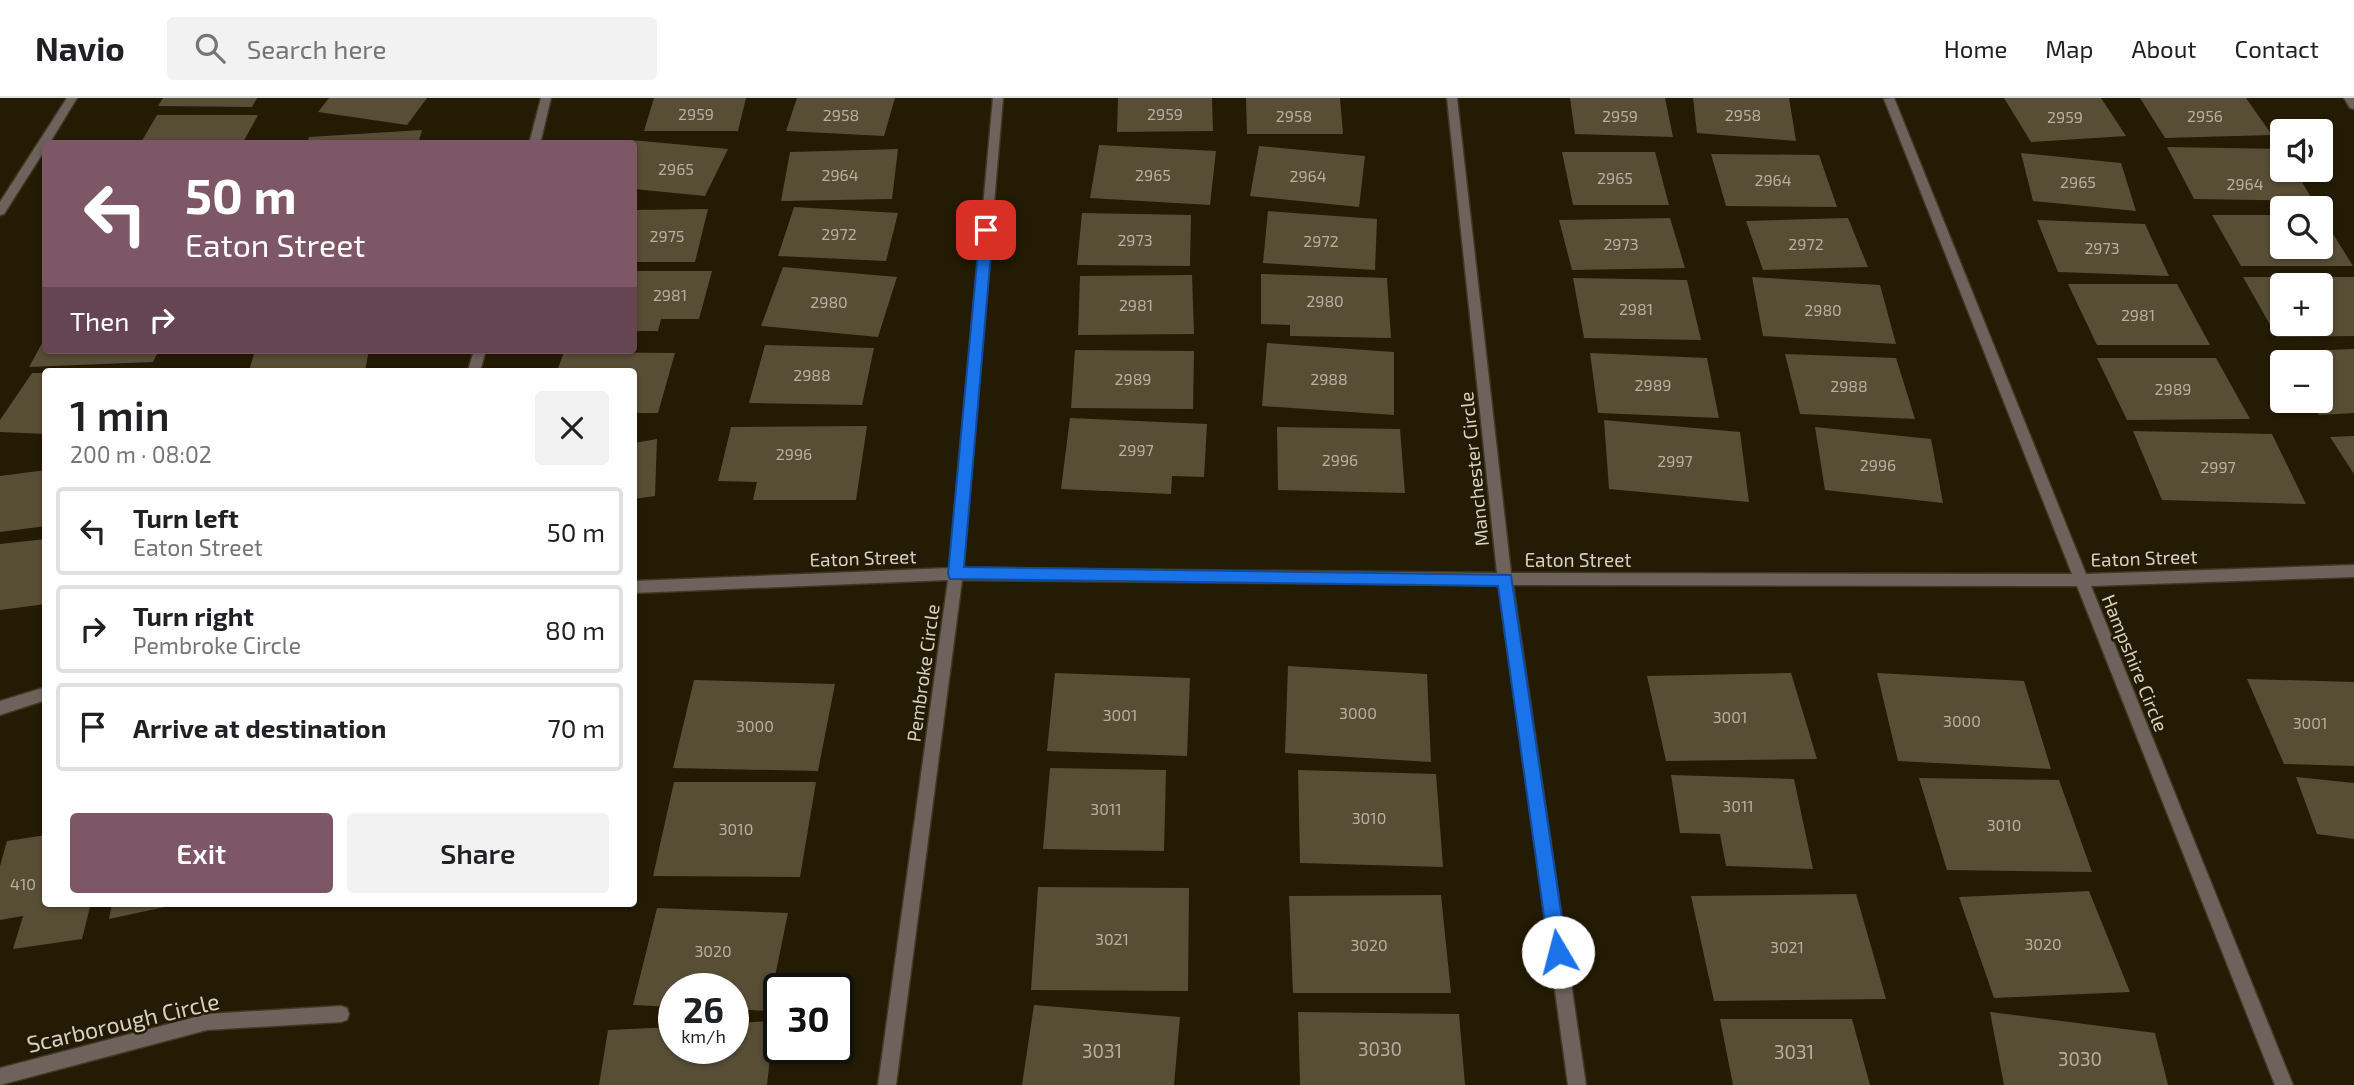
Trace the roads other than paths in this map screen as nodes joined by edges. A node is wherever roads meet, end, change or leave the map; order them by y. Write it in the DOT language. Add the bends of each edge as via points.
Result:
graph roads {
  1 [pos="72,98"];
  2 [pos="546,98"];
  3 [pos="998,98"];
  4 [pos="1452,98"];
  5 [pos="2349,98"];
  6 [pos="1889,99"];
  7 [pos="2354,105"];
  8 [pos="45,140"];
  9 [pos="535,140"];
  10 [pos="42,145"];
  11 [pos="0,211"];
  12 [pos="2354,571"];
  13 [pos="956,574"];
  14 [pos="1505,579"];
  15 [pos="2081,580"];
  16 [pos="637,587"];
  17 [pos="42,694"];
  18 [pos="0,708"];
  19 [pos="341,1014"];
  20 [pos="0,1077"];
  21 [pos="887,1085"];
  22 [pos="1577,1085"];
  23 [pos="2284,1085"];
  1 -- 8 [label="street"];
  2 -- 9 [label="street"];
  3 -- 13 [label="street, Pembroke Circle"];
  4 -- 14 [label="street, Manchester Circle"];
  5 -- 7 [label="street"];
  6 -- 15 [label="street, Hampshire Circle"];
  10 -- 11 [label="street"];
  12 -- 15 [label="street, Eaton Street"];
  13 -- 14 [label="street, Eaton Street"];
  13 -- 16 [label="street, Eaton Street"];
  13 -- 21 [label="street, Pembroke Circle"];
  14 -- 15 [label="street, Eaton Street"];
  14 -- 22 [label="street, Manchester Circle"];
  15 -- 23 [label="street, Hampshire Circle"];
  17 -- 18 [label="street"];
  19 -- 20 [label="street, Scarborough Circle" via="207,1022"];
}
